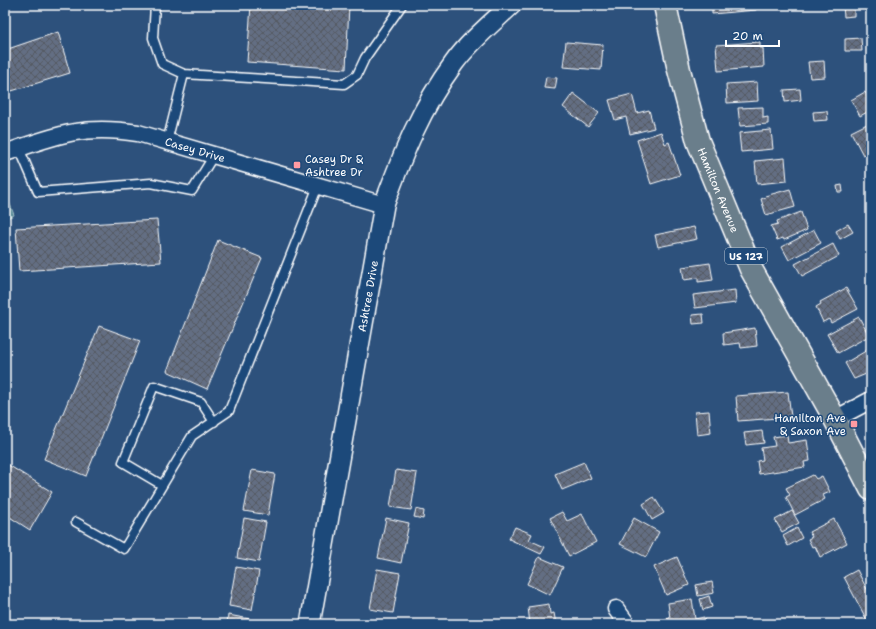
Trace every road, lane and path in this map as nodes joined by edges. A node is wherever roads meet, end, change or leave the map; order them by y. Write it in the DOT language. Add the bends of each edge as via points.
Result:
graph roads {
  1 [pos="155,5"];
  2 [pos="402,5"];
  3 [pos="511,5"];
  4 [pos="665,5"];
  5 [pos="184,74"];
  6 [pos="167,142"];
  7 [pos="12,150"];
  8 [pos="214,156"];
  9 [pos="318,186"];
  10 [pos="384,205"];
  11 [pos="871,400"];
  12 [pos="835,419"];
  13 [pos="214,422"];
  14 [pos="162,486"];
  15 [pos="871,489"];
  16 [pos="76,522"];
  17 [pos="616,609"];
  18 [pos="310,624"];
  19 [pos="627,624"];
  1 -- 5 [label="lane" via="152,38 162,64"];
  2 -- 5 [label="lane" via="365,58 357,75 344,84"];
  3 -- 10 [label="street, Ashtree Drive" via="454,62 405,148"];
  4 -- 12 [label="main road, Hamilton Avenue / US 127" via="678,70 698,140 751,269"];
  5 -- 6 [label="lane"];
  6 -- 7 [label="street, Casey Drive" via="138,133 88,129 55,136"];
  6 -- 8 [label="street, Casey Drive"];
  7 -- 8 [label="lane" via="38,192 151,183 192,191"];
  8 -- 9 [label="street, Casey Drive"];
  9 -- 10 [label="street, Casey Drive"];
  9 -- 13 [label="lane" via="229,411"];
  10 -- 18 [label="street, Ashtree Drive"];
  11 -- 12 [label="street"];
  12 -- 15 [label="main road, Hamilton Avenue / US 127"];
  13 -- 14 [label="lane" via="192,436"];
  13 -- 14 [label="lane" via="201,402 154,386 123,462"];
  14 -- 16 [label="lane" via="124,549"];
  17 -- 19 [label="street"];
}
